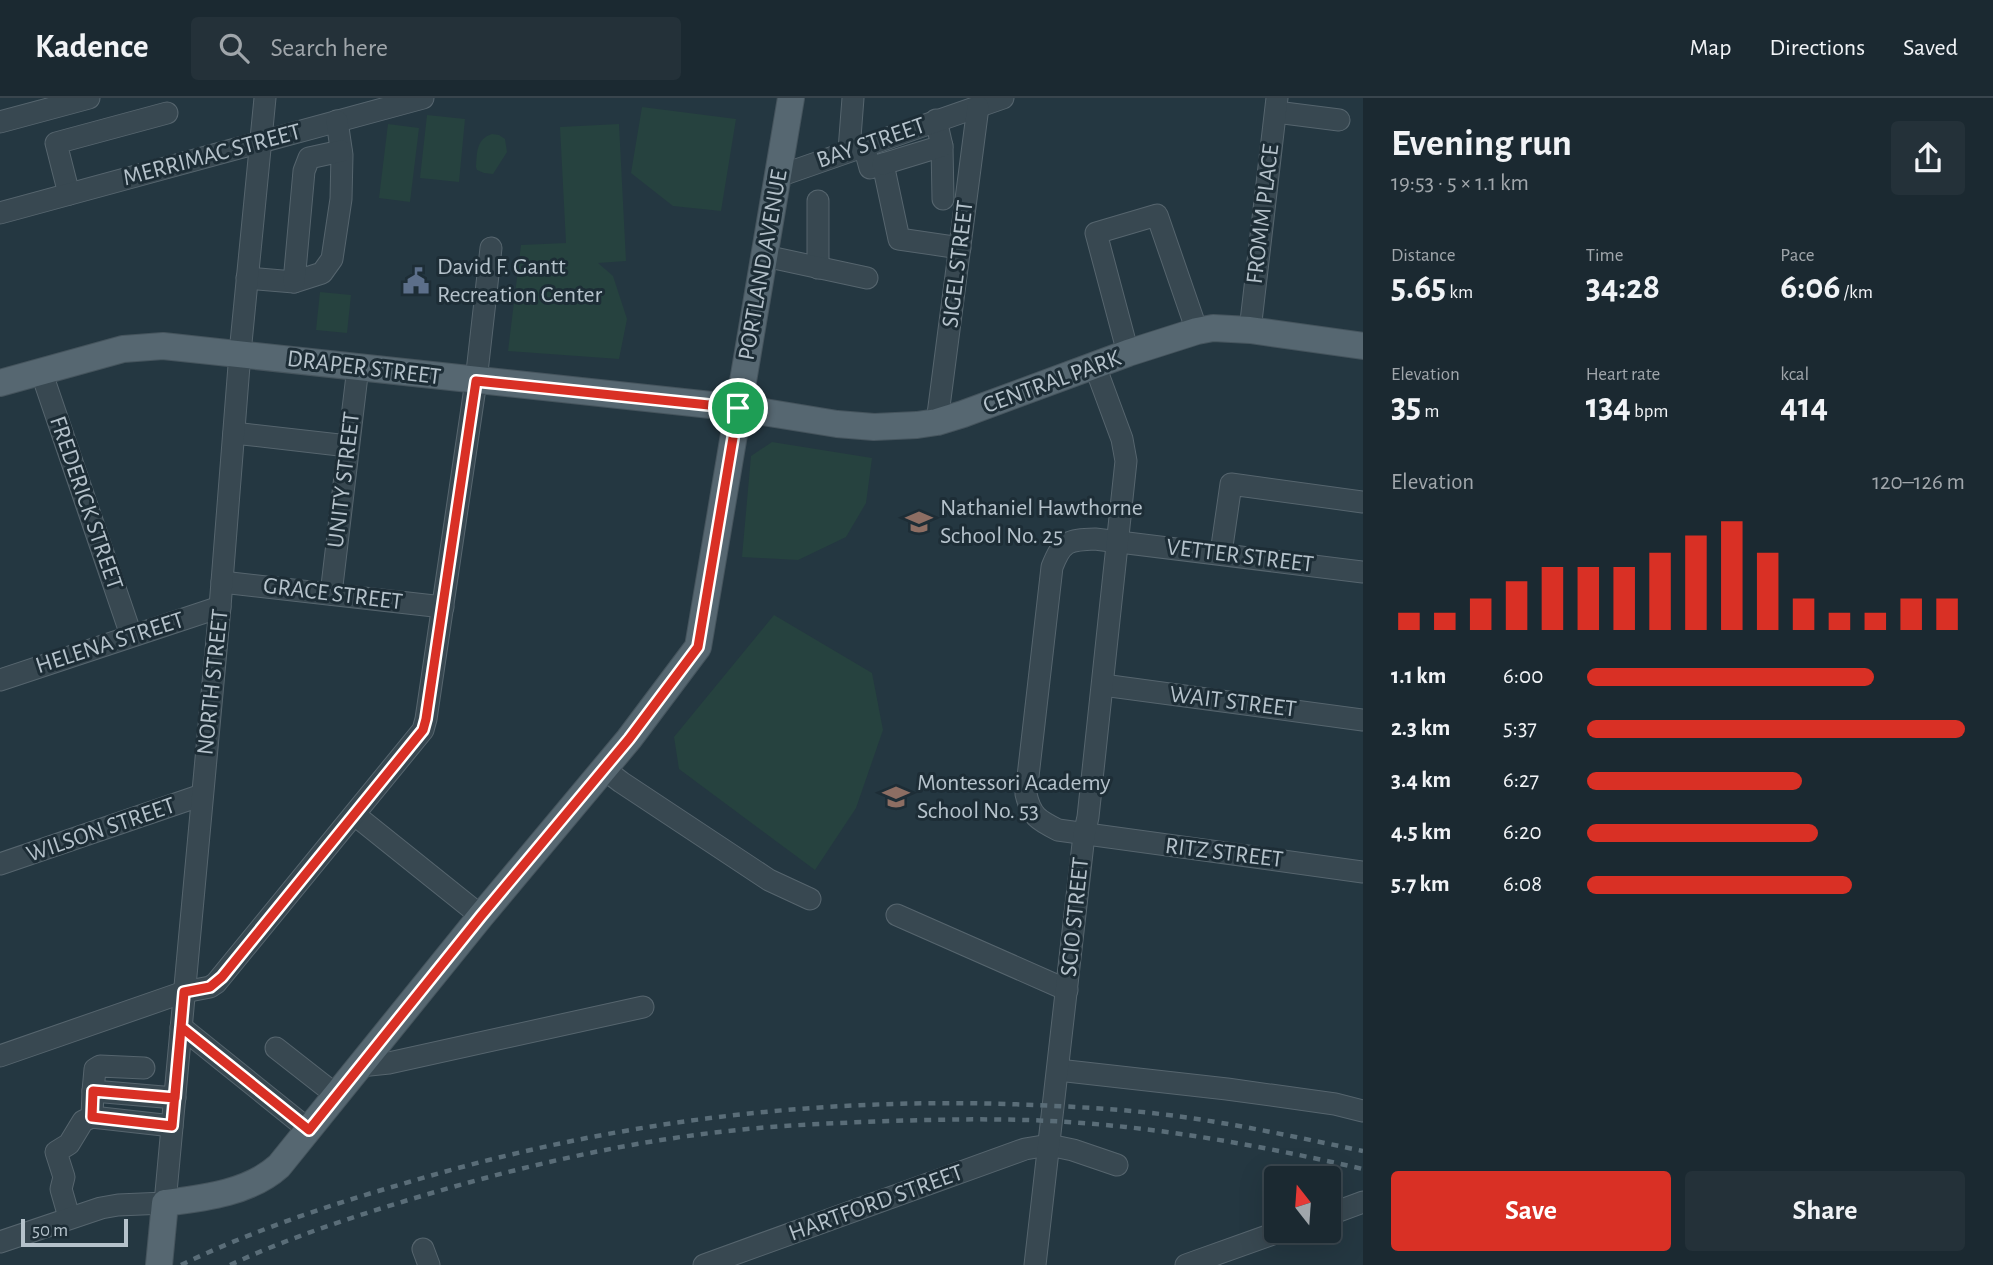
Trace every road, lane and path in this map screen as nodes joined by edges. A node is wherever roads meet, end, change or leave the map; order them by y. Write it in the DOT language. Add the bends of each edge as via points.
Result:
graph roads {
  1 [pos="89,98"];
  2 [pos="265,98"];
  3 [pos="791,98"];
  4 [pos="853,98"];
  5 [pos="1003,98"];
  6 [pos="418,99"];
  7 [pos="1276,105"];
  8 [pos="978,107"];
  9 [pos="167,113"];
  10 [pos="936,120"];
  11 [pos="1339,120"];
  12 [pos="337,121"];
  13 [pos="0,122"];
  14 [pos="261,142"];
  15 [pos="942,146"];
  16 [pos="857,148"];
  17 [pos="341,151"];
  18 [pos="883,164"];
  19 [pos="779,176"];
  20 [pos="69,194"];
  21 [pos="943,199"];
  22 [pos="818,201"];
  23 [pos="0,213"];
  24 [pos="491,248"];
  25 [pos="960,248"];
  26 [pos="765,256"];
  27 [pos="818,268"];
  28 [pos="247,278"];
  29 [pos="867,278"];
  30 [pos="294,282"];
  31 [pos="1250,330"];
  32 [pos="1196,331"];
  33 [pos="1363,346"];
  34 [pos="240,353"];
  35 [pos="1128,354"];
  36 [pos="1095,366"];
  37 [pos="358,367"];
  38 [pos="41,371"];
  39 [pos="476,381"];
  40 [pos="0,383"];
  41 [pos="738,408"];
  42 [pos="937,422"];
  43 [pos="234,433"];
  44 [pos="348,446"];
  45 [pos="1363,502"];
  46 [pos="1117,541"];
  47 [pos="1221,553"];
  48 [pos="1363,572"];
  49 [pos="222,582"];
  50 [pos="331,594"];
  51 [pos="220,607"];
  52 [pos="443,607"];
  53 [pos="131,635"];
  54 [pos="0,680"];
  55 [pos="1103,685"];
  56 [pos="1363,719"];
  57 [pos="604,769"];
  58 [pos="202,795"];
  59 [pos="355,816"];
  60 [pos="1084,835"];
  61 [pos="0,864"];
  62 [pos="1363,872"];
  63 [pos="810,899"];
  64 [pos="897,915"];
  65 [pos="481,916"];
  66 [pos="1067,990"];
  67 [pos="184,992"];
  68 [pos="643,1007"];
  69 [pos="181,1027"];
  70 [pos="276,1048"];
  71 [pos="0,1056"];
  72 [pos="360,1066"];
  73 [pos="144,1068"];
  74 [pos="1058,1070"];
  75 [pos="93,1091"];
  76 [pos="336,1095"];
  77 [pos="175,1098"];
  78 [pos="1363,1111"];
  79 [pos="92,1117"];
  80 [pos="172,1126"];
  81 [pos="309,1130"];
  82 [pos="1049,1145"];
  83 [pos="1117,1165"];
  84 [pos="1363,1202"];
  85 [pos="165,1203"];
  86 [pos="1341,1210"];
  87 [pos="69,1217"];
  88 [pos="1264,1237"];
  89 [pos="0,1242"];
  90 [pos="159,1265"];
  91 [pos="704,1265"];
  92 [pos="1035,1265"];
  93 [pos="1186,1265"];
  1 -- 13 [label="street"];
  2 -- 14 [label="street, NORTH STREET"];
  3 -- 19 [label="main road, PORTLAND AVENUE"];
  4 -- 16 [label="street"];
  5 -- 8 [label="street, BAY STREET"];
  6 -- 12 [label="street, MERRIMAC STREET"];
  7 -- 11 [label="street"];
  7 -- 31 [label="street, FROMM PLACE"];
  8 -- 10 [label="street, BAY STREET"];
  8 -- 25 [label="street, SIGEL STREET"];
  9 -- 20 [label="street" via="55,143"];
  10 -- 15 [label="street"];
  10 -- 16 [label="street, BAY STREET"];
  12 -- 14 [label="street, MERRIMAC STREET"];
  12 -- 17 [label="street"];
  14 -- 20 [label="street, MERRIMAC STREET"];
  14 -- 28 [label="street, NORTH STREET"];
  15 -- 18 [label="street"];
  15 -- 21 [label="street"];
  16 -- 18 [label="street" via="870,168"];
  16 -- 19 [label="street, BAY STREET"];
  17 -- 30 [label="street" via="341,199 332,259 322,273"];
  17 -- 30 [label="street" via="309,158 304,171"];
  18 -- 25 [label="street" via="899,239"];
  19 -- 26 [label="main road, PORTLAND AVENUE"];
  20 -- 23 [label="street, MERRIMAC STREET"];
  22 -- 27 [label="street"];
  24 -- 39 [label="street"];
  25 -- 42 [label="street, SIGEL STREET"];
  26 -- 27 [label="street"];
  26 -- 41 [label="main road, PORTLAND AVENUE"];
  27 -- 29 [label="street"];
  28 -- 30 [label="street"];
  28 -- 34 [label="street, NORTH STREET"];
  31 -- 32 [label="main road, CENTRAL PARK"];
  31 -- 33 [label="main road, CENTRAL PARK"];
  32 -- 35 [label="main road, CENTRAL PARK"];
  32 -- 35 [label="street" via="1157,215 1096,233"];
  34 -- 37 [label="main road, DRAPER STREET"];
  34 -- 38 [label="main road, DRAPER STREET" via="134,347"];
  34 -- 43 [label="street, NORTH STREET"];
  35 -- 36 [label="main road, CENTRAL PARK"];
  36 -- 42 [label="main road, CENTRAL PARK"];
  36 -- 46 [label="street, SCIO STREET" via="1126,461"];
  37 -- 39 [label="main road, DRAPER STREET"];
  37 -- 44 [label="street, UNITY STREET"];
  38 -- 40 [label="main road, DRAPER STREET"];
  38 -- 53 [label="street, FREDERICK STREET"];
  39 -- 41 [label="main road, DRAPER STREET"];
  39 -- 52 [label="street"];
  41 -- 42 [label="main road, CENTRAL PARK" via="874,427"];
  41 -- 57 [label="main road, PORTLAND AVENUE" via="698,647"];
  43 -- 44 [label="street"];
  43 -- 49 [label="street, NORTH STREET"];
  44 -- 50 [label="street, UNITY STREET"];
  45 -- 47 [label="street" via="1231,484"];
  46 -- 47 [label="street, VETTER STREET"];
  46 -- 55 [label="street, SCIO STREET"];
  46 -- 60 [label="street, VETTER STREET" via="1078,540 1063,545 1052,567 1026,794 1040,821"];
  47 -- 48 [label="street, VETTER STREET"];
  49 -- 50 [label="street, GRACE STREET"];
  49 -- 51 [label="street, NORTH STREET"];
  50 -- 52 [label="street, GRACE STREET"];
  51 -- 53 [label="street, HELENA STREET"];
  51 -- 58 [label="street, NORTH STREET"];
  52 -- 59 [label="street" via="423,730"];
  53 -- 54 [label="street, HELENA STREET"];
  55 -- 56 [label="street, WAIT STREET"];
  55 -- 60 [label="street, SCIO STREET"];
  57 -- 63 [label="street" via="769,880"];
  57 -- 65 [label="main road, PORTLAND AVENUE"];
  58 -- 61 [label="street, WILSON STREET"];
  58 -- 67 [label="street, NORTH STREET"];
  59 -- 65 [label="street"];
  59 -- 67 [label="street" via="222,977 210,987"];
  60 -- 62 [label="street, RITZ STREET"];
  60 -- 66 [label="street, SCIO STREET"];
  64 -- 66 [label="street"];
  65 -- 72 [label="main road, PORTLAND AVENUE"];
  66 -- 74 [label="street, SCIO STREET"];
  67 -- 69 [label="street, NORTH STREET"];
  67 -- 71 [label="street"];
  68 -- 72 [label="street"];
  69 -- 77 [label="street, NORTH STREET"];
  69 -- 81 [label="street"];
  70 -- 76 [label="street"];
  72 -- 76 [label="main road, PORTLAND AVENUE"];
  73 -- 75 [label="street" via="100,1066 95,1069"];
  74 -- 78 [label="street" via="1227,1088"];
  74 -- 82 [label="street, SCIO STREET"];
  75 -- 77 [label="street"];
  75 -- 79 [label="street"];
  76 -- 81 [label="main road, PORTLAND AVENUE"];
  77 -- 80 [label="street, NORTH STREET"];
  79 -- 80 [label="street"];
  79 -- 87 [label="street" via="56,1152"];
  80 -- 85 [label="street, NORTH STREET"];
  81 -- 85 [label="main road, PORTLAND AVENUE" via="265,1178 216,1196"];
  82 -- 83 [label="street"];
  82 -- 91 [label="street, HARTFORD STREET" via="1025,1149"];
  82 -- 92 [label="street, SCIO STREET"];
  84 -- 86 [label="street"];
  85 -- 87 [label="street" via="118,1205"];
  85 -- 90 [label="main road, NORTH STREET"];
  87 -- 89 [label="street"];
  88 -- 93 [label="street"];
}
